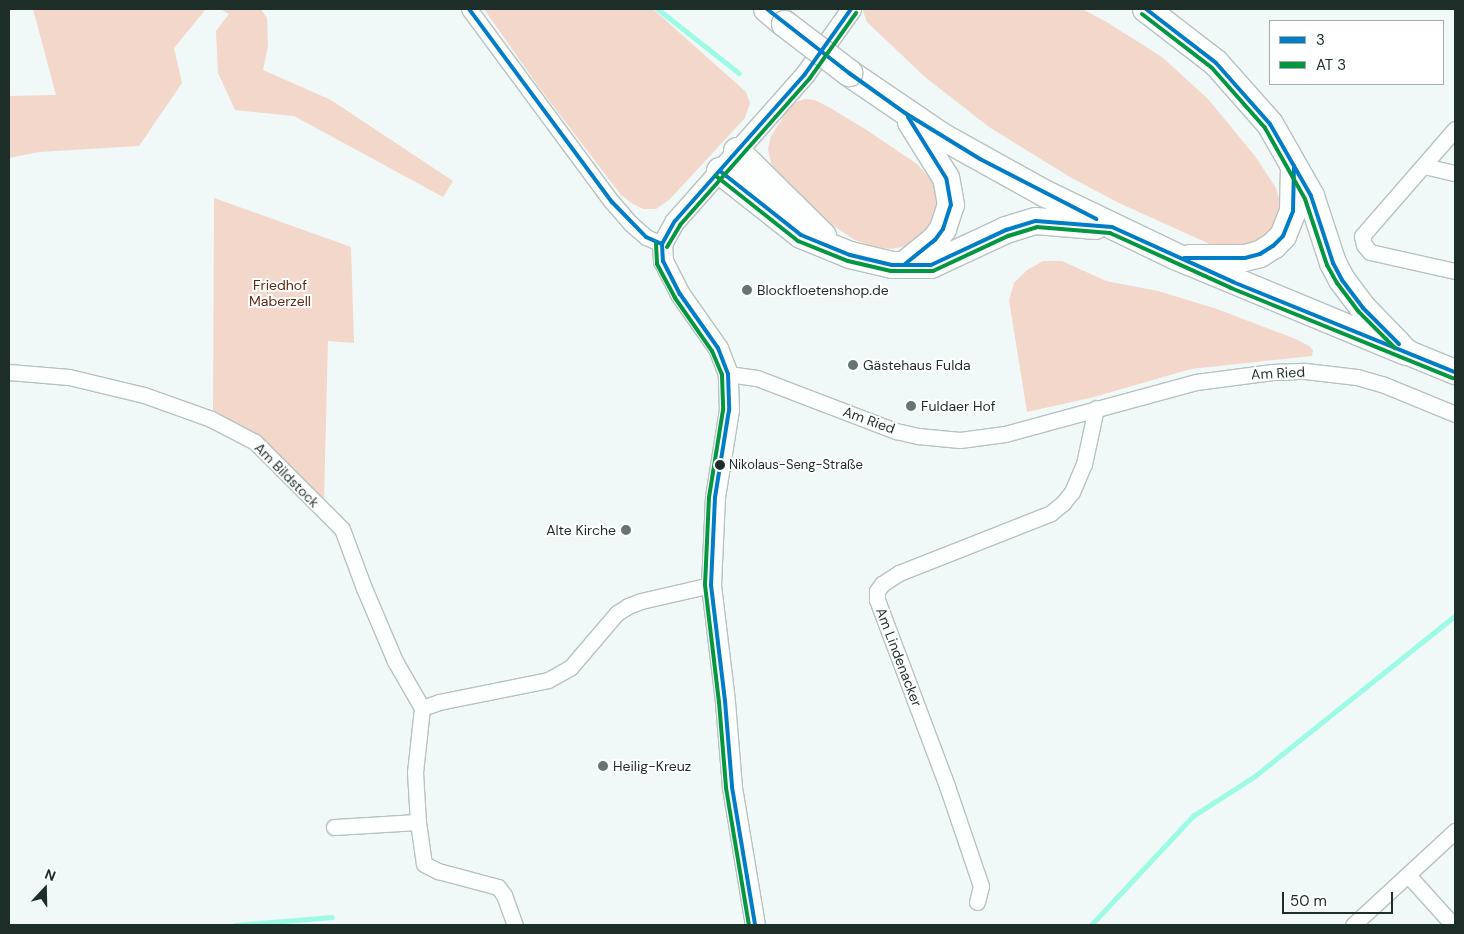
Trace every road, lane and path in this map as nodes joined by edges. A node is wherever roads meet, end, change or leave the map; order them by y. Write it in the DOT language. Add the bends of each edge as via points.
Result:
graph roads {
  1 [pos="469,9"];
  2 [pos="851,9"];
  3 [pos="1146,9"];
  4 [pos="776,16"];
  5 [pos="905,113"];
  6 [pos="1455,129"];
  7 [pos="737,151"];
  8 [pos="1294,166"];
  9 [pos="1424,166"];
  10 [pos="720,171"];
  11 [pos="1455,173"];
  12 [pos="1112,227"];
  13 [pos="662,244"];
  14 [pos="832,246"];
  15 [pos="1177,257"];
  16 [pos="905,264"];
  17 [pos="1455,271"];
  18 [pos="1406,352"];
  19 [pos="9,372"];
  20 [pos="1455,372"];
  21 [pos="728,374"];
  22 [pos="1096,408"];
  23 [pos="1455,414"];
  24 [pos="711,586"];
  25 [pos="422,708"];
  26 [pos="418,822"];
  27 [pos="334,827"];
  28 [pos="1455,831"];
  29 [pos="1408,875"];
  30 [pos="976,902"];
  31 [pos="516,925"];
  32 [pos="755,925"];
  33 [pos="1353,925"];
  34 [pos="1453,925"];
  1 -- 13 [label="street" via="612,202 646,237"];
  2 -- 7 [label="street" via="805,74"];
  3 -- 8 [label="highway" via="1201,50 1233,79 1270,124"];
  4 -- 5 [label="highway, bridge"];
  5 -- 12 [label="highway" via="980,158"];
  5 -- 16 [label="highway" via="946,178 950,206 943,229 935,240"];
  6 -- 9 [label="street"];
  7 -- 10 [label="street"];
  7 -- 14 [label="highway"];
  8 -- 15 [label="highway" via="1294,211 1283,236 1273,246 1245,258"];
  8 -- 18 [label="highway" via="1311,196 1333,263 1342,280 1363,308"];
  9 -- 11 [label="street"];
  9 -- 17 [label="street" via="1362,236 1364,245 1370,252"];
  10 -- 13 [label="street" via="675,221"];
  10 -- 14 [label="highway" via="801,235"];
  12 -- 15 [label="highway"];
  12 -- 16 [label="highway" via="1036,221 1006,230 931,265"];
  13 -- 21 [label="street" via="664,260 680,294 718,348"];
  14 -- 16 [label="highway" via="871,262"];
  15 -- 18 [label="highway"];
  18 -- 20 [label="main road"];
  19 -- 25 [label="street, Am Bildstock" via="69,377 144,395 211,419 255,442 342,529 395,660"];
  21 -- 22 [label="street, Am Ried" via="758,378 896,431 951,440 1005,434"];
  21 -- 24 [label="street" via="729,410 715,497"];
  22 -- 23 [label="street, Am Ried" via="1196,382 1306,371 1358,377"];
  22 -- 30 [label="street, Am Lindenacker" via="1084,464 1063,504 1051,513 899,573 877,591 877,600 948,786 981,886"];
  24 -- 25 [label="street" via="628,606 617,613 570,668 548,680"];
  24 -- 32 [label="street" via="732,787"];
  25 -- 26 [label="street" via="415,765"];
  26 -- 27 [label="street"];
  26 -- 31 [label="street" via="424,864 438,871 498,887"];
  28 -- 29 [label="street"];
  29 -- 33 [label="street"];
  29 -- 34 [label="street"];
}
